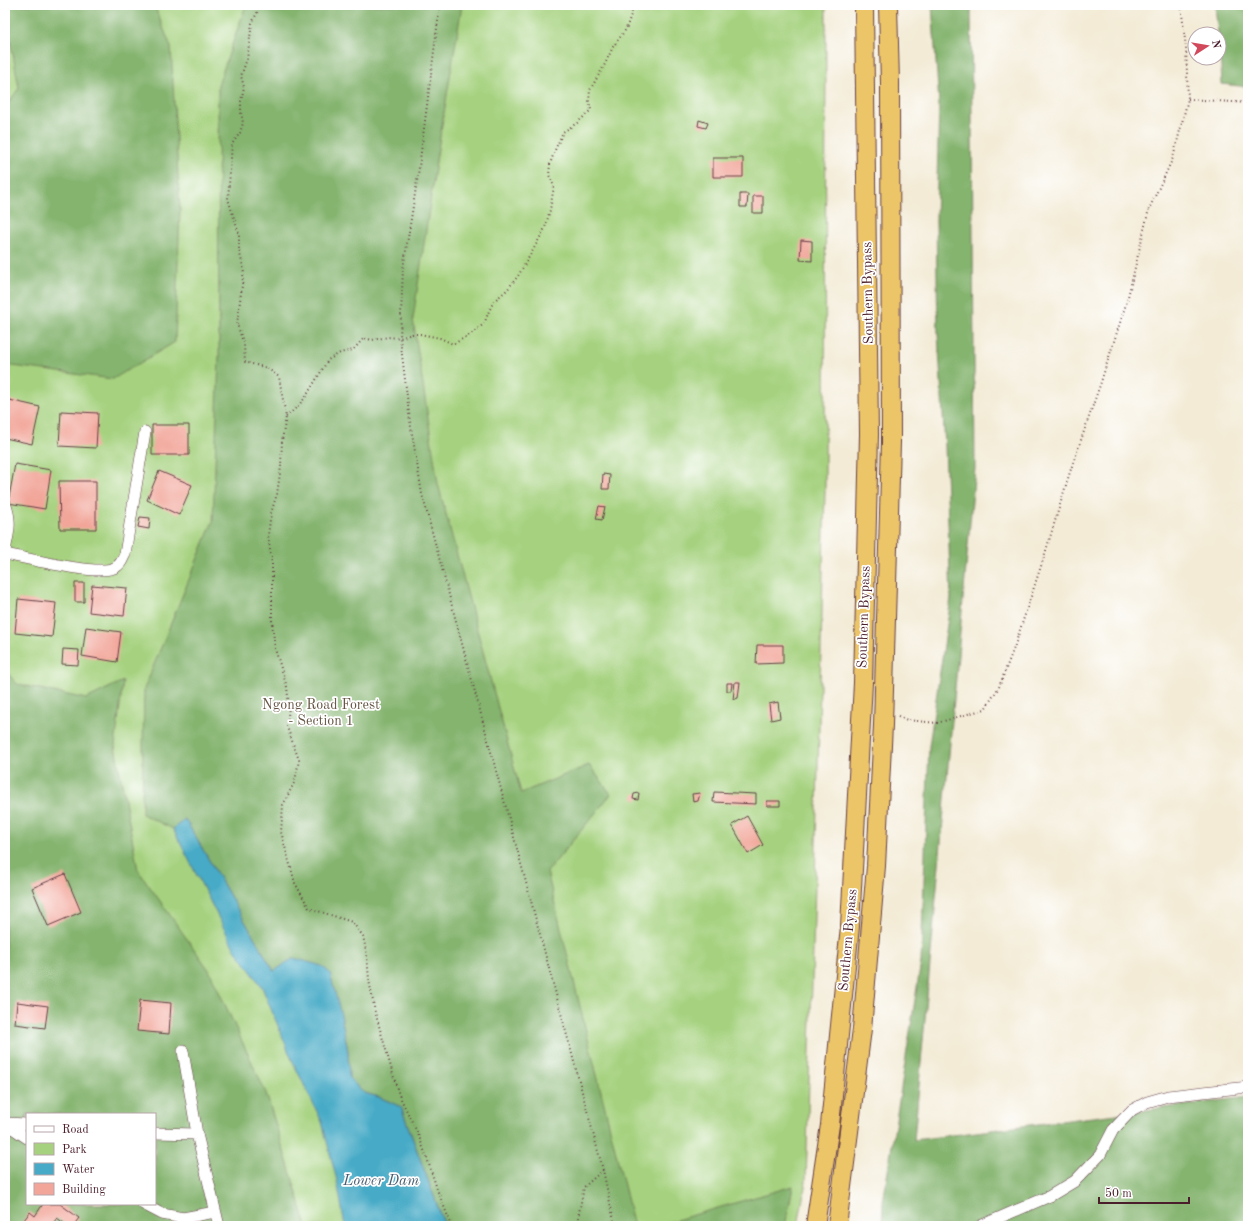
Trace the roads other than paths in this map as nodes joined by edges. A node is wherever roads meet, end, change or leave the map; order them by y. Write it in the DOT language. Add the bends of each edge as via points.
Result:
graph roads {
  1 [pos="864,5"];
  2 [pos="888,5"];
  3 [pos="146,432"];
  4 [pos="5,502"];
  5 [pos="5,550"];
  6 [pos="5,554"];
  7 [pos="183,1051"];
  8 [pos="1248,1087"];
  9 [pos="5,1123"];
  10 [pos="26,1124"];
  11 [pos="156,1133"];
  12 [pos="197,1134"];
  13 [pos="26,1137"];
  14 [pos="145,1205"];
  15 [pos="215,1212"];
  16 [pos="219,1226"];
  17 [pos="815,1226"];
  18 [pos="837,1226"];
  19 [pos="980,1226"];
  1 -- 17 [label="highway, Southern Bypass" via="869,434 863,683 850,926 830,1125"];
  2 -- 18 [label="highway, Southern Bypass" via="891,442 884,710 876,866 862,1029"];
  3 -- 6 [label="street" via="125,554 120,564 113,569 72,568"];
  4 -- 5 [label="street" via="10,527"];
  7 -- 12 [label="street"];
  8 -- 19 [label="street" via="1168,1096 1147,1102 1132,1110 1113,1130 1100,1155 1075,1182 1050,1196"];
  9 -- 10 [label="street"];
  9 -- 13 [label="street"];
  11 -- 12 [label="street"];
  12 -- 15 [label="street"];
  14 -- 15 [label="street" via="162,1214 183,1218"];
  15 -- 16 [label="street"];
}
